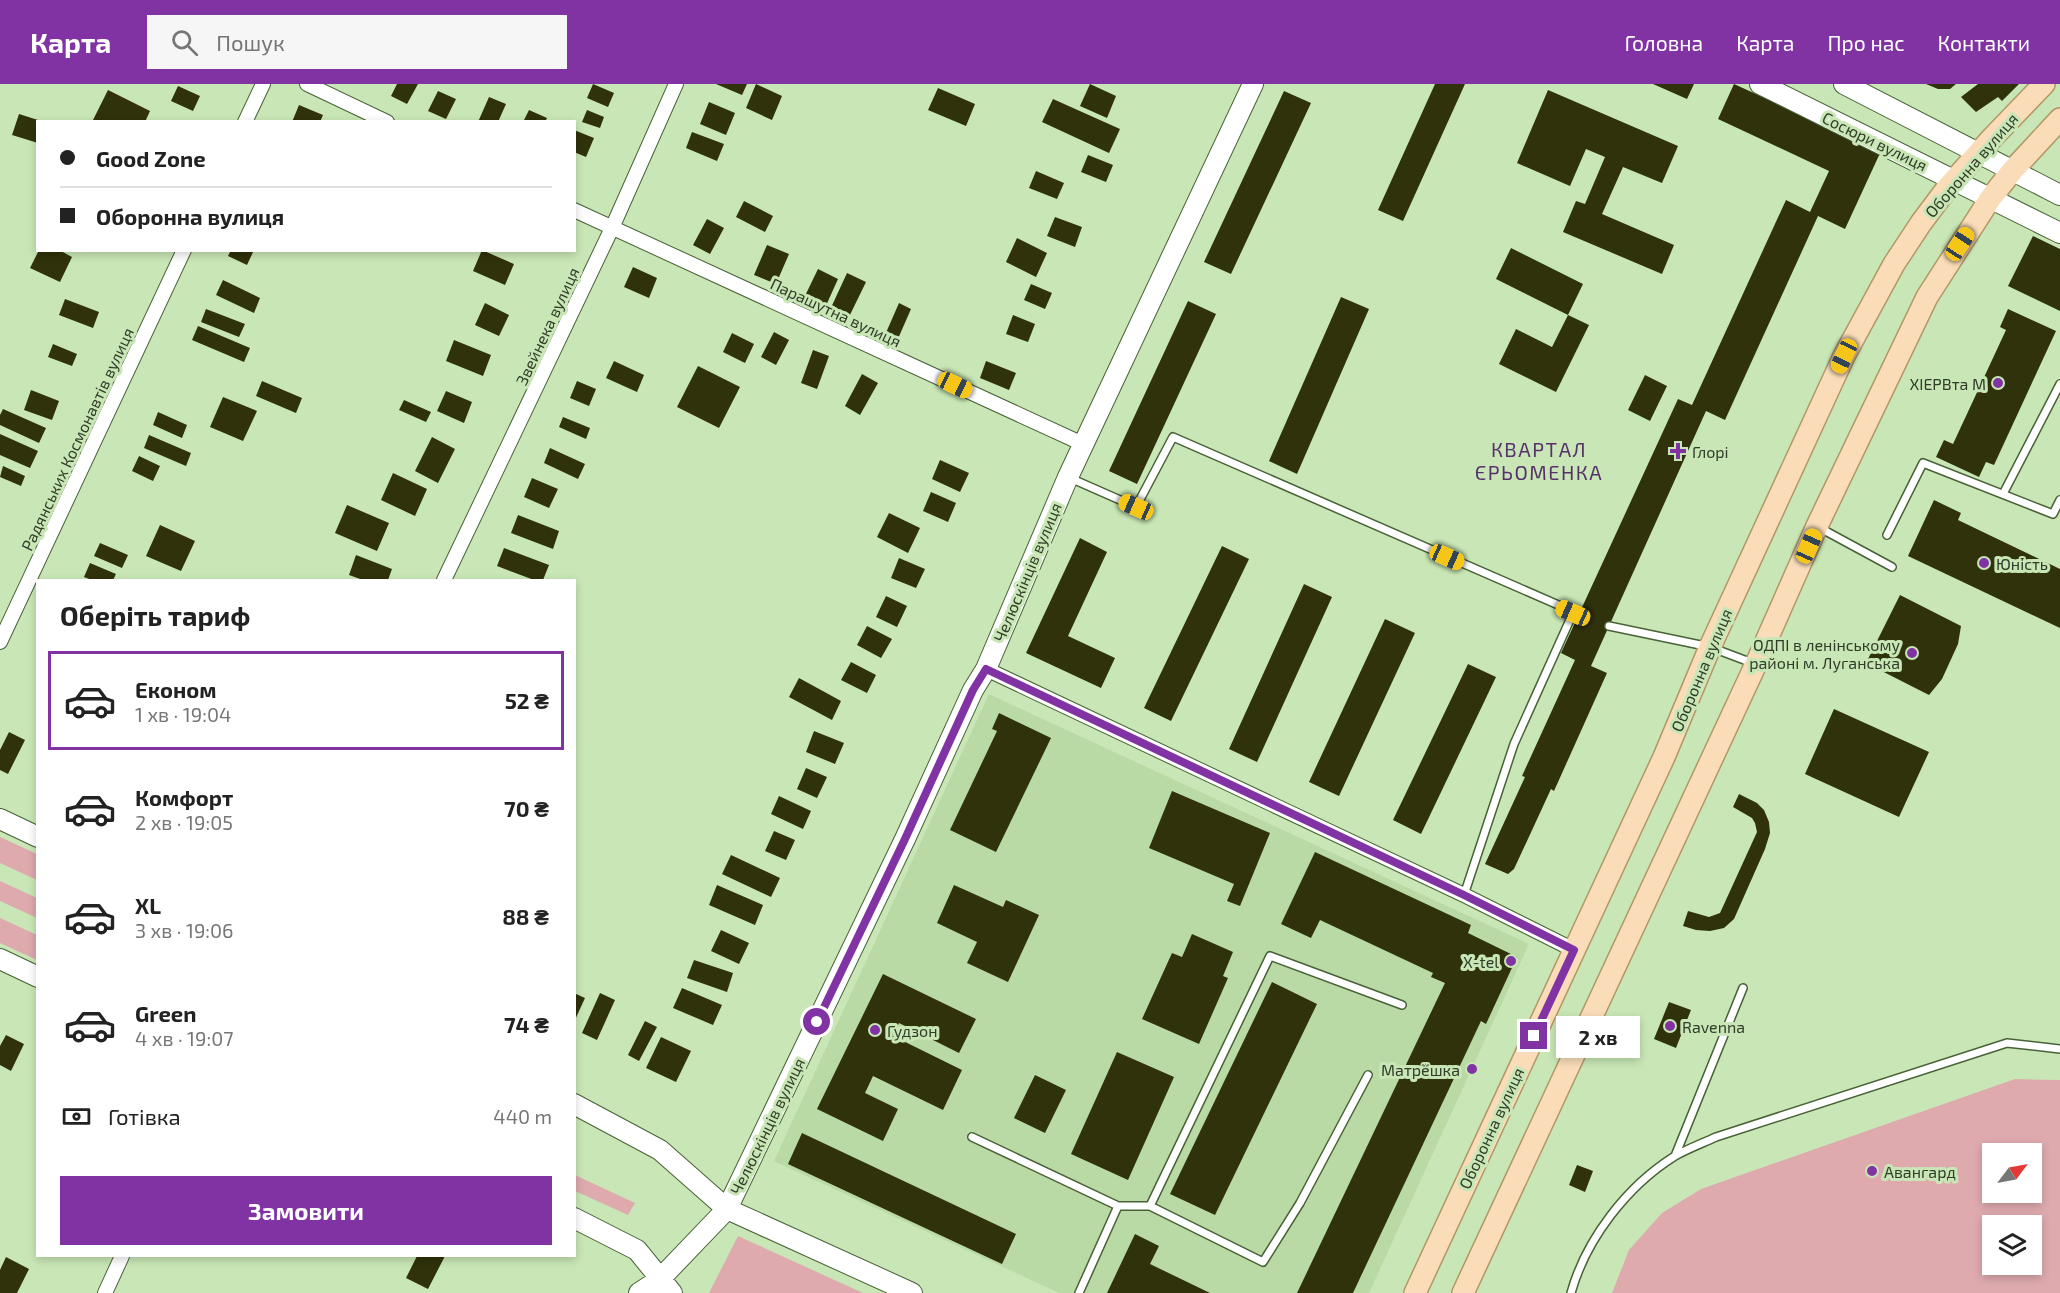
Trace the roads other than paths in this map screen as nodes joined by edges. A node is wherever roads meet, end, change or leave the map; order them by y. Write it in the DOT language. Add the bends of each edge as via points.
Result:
graph roads {
  1 [pos="263,84"];
  2 [pos="307,84"];
  3 [pos="676,84"];
  4 [pos="1253,84"];
  5 [pos="1760,84"];
  6 [pos="1845,84"];
  7 [pos="2044,84"];
  8 [pos="2060,119"];
  9 [pos="246,120"];
  10 [pos="383,120"];
  11 [pos="1980,152"];
  12 [pos="2012,171"];
  13 [pos="1955,181"];
  14 [pos="2060,195"];
  15 [pos="1990,199"];
  16 [pos="576,211"];
  17 [pos="612,228"];
  18 [pos="2060,233"];
  19 [pos="183,252"];
  20 [pos="2060,384"];
  21 [pos="1083,444"];
  22 [pos="1068,477"];
  23 [pos="2002,494"];
  24 [pos="2060,500"];
  25 [pos="1817,526"];
  26 [pos="1887,535"];
  27 [pos="1892,567"];
  28 [pos="444,579"];
  29 [pos="1610,626"];
  30 [pos="0,642"];
  31 [pos="1710,647"];
  32 [pos="1756,664"];
  33 [pos="986,669"];
  34 [pos="0,819"];
  35 [pos="36,836"];
  36 [pos="1464,895"];
  37 [pos="1574,950"];
  38 [pos="0,959"];
  39 [pos="36,976"];
  40 [pos="1743,988"];
  41 [pos="1402,1005"];
  42 [pos="2060,1049"];
  43 [pos="1368,1075"];
  44 [pos="576,1105"];
  45 [pos="972,1137"];
  46 [pos="1675,1156"];
  47 [pos="1118,1206"];
  48 [pos="1150,1206"];
  49 [pos="727,1209"];
  50 [pos="576,1219"];
  51 [pos="122,1257"];
  52 [pos="665,1286"];
  53 [pos="105,1293"];
  54 [pos="639,1293"];
  55 [pos="912,1293"];
  56 [pos="1079,1293"];
  57 [pos="1415,1293"];
  58 [pos="1463,1293"];
  59 [pos="1571,1293"];
  1 -- 9 [label="street"];
  2 -- 10 [label="street"];
  3 -- 17 [label="street, Звейнека вулиця"];
  4 -- 21 [label="street, Челюскінців вулиця"];
  5 -- 13 [label="street, Сосюри вулиця"];
  6 -- 11 [label="street"];
  7 -- 11 [label="main road, Оборонна вулиця"];
  8 -- 12 [label="main road"];
  11 -- 12 [label="street"];
  11 -- 13 [label="main road, Оборонна вулиця"];
  12 -- 14 [label="street"];
  12 -- 15 [label="main road"];
  13 -- 15 [label="street, Сосюри вулиця"];
  13 -- 31 [label="main road, Оборонна вулиця" via="1894,264 1844,356"];
  15 -- 18 [label="street, Сосюри вулиця"];
  15 -- 25 [label="main road" via="1927,297"];
  16 -- 17 [label="street, Парашутна вулиця"];
  17 -- 21 [label="street, Парашутна вулиця"];
  17 -- 28 [label="street, Звейнека вулиця"];
  19 -- 30 [label="street, Радянських Космонавтів вулиця"];
  20 -- 23 [label="lane"];
  21 -- 22 [label="street, Челюскінців вулиця"];
  22 -- 33 [label="street, Челюскінців вулиця"];
  22 -- 36 [label="lane" via="1136,507 1173,437 1576,614 1514,744"];
  23 -- 24 [label="lane" via="2053,514"];
  23 -- 26 [label="lane" via="1923,463"];
  25 -- 27 [label="lane"];
  25 -- 32 [label="main road"];
  29 -- 31 [label="lane"];
  31 -- 32 [label="lane"];
  31 -- 37 [label="main road, Оборонна вулиця" via="1664,757"];
  32 -- 58 [label="main road"];
  33 -- 36 [label="street"];
  33 -- 49 [label="street, Челюскінців вулиця"];
  34 -- 35 [label="street"];
  36 -- 37 [label="street"];
  37 -- 57 [label="main road, Оборонна вулиця"];
  38 -- 39 [label="street"];
  40 -- 46 [label="lane"];
  41 -- 48 [label="lane" via="1270,956"];
  42 -- 46 [label="lane" via="2007,1043 1716,1137"];
  43 -- 48 [label="lane" via="1300,1203 1263,1263"];
  44 -- 49 [label="street" via="660,1150"];
  45 -- 47 [label="lane"];
  46 -- 59 [label="lane" via="1626,1195 1592,1244"];
  47 -- 48 [label="lane"];
  47 -- 56 [label="lane"];
  49 -- 52 [label="street, Челюскінців вулиця"];
  49 -- 55 [label="street"];
  50 -- 52 [label="street" via="637,1250"];
  51 -- 53 [label="street"];
  52 -- 54 [label="street, Челюскінців вулиця"];
}
